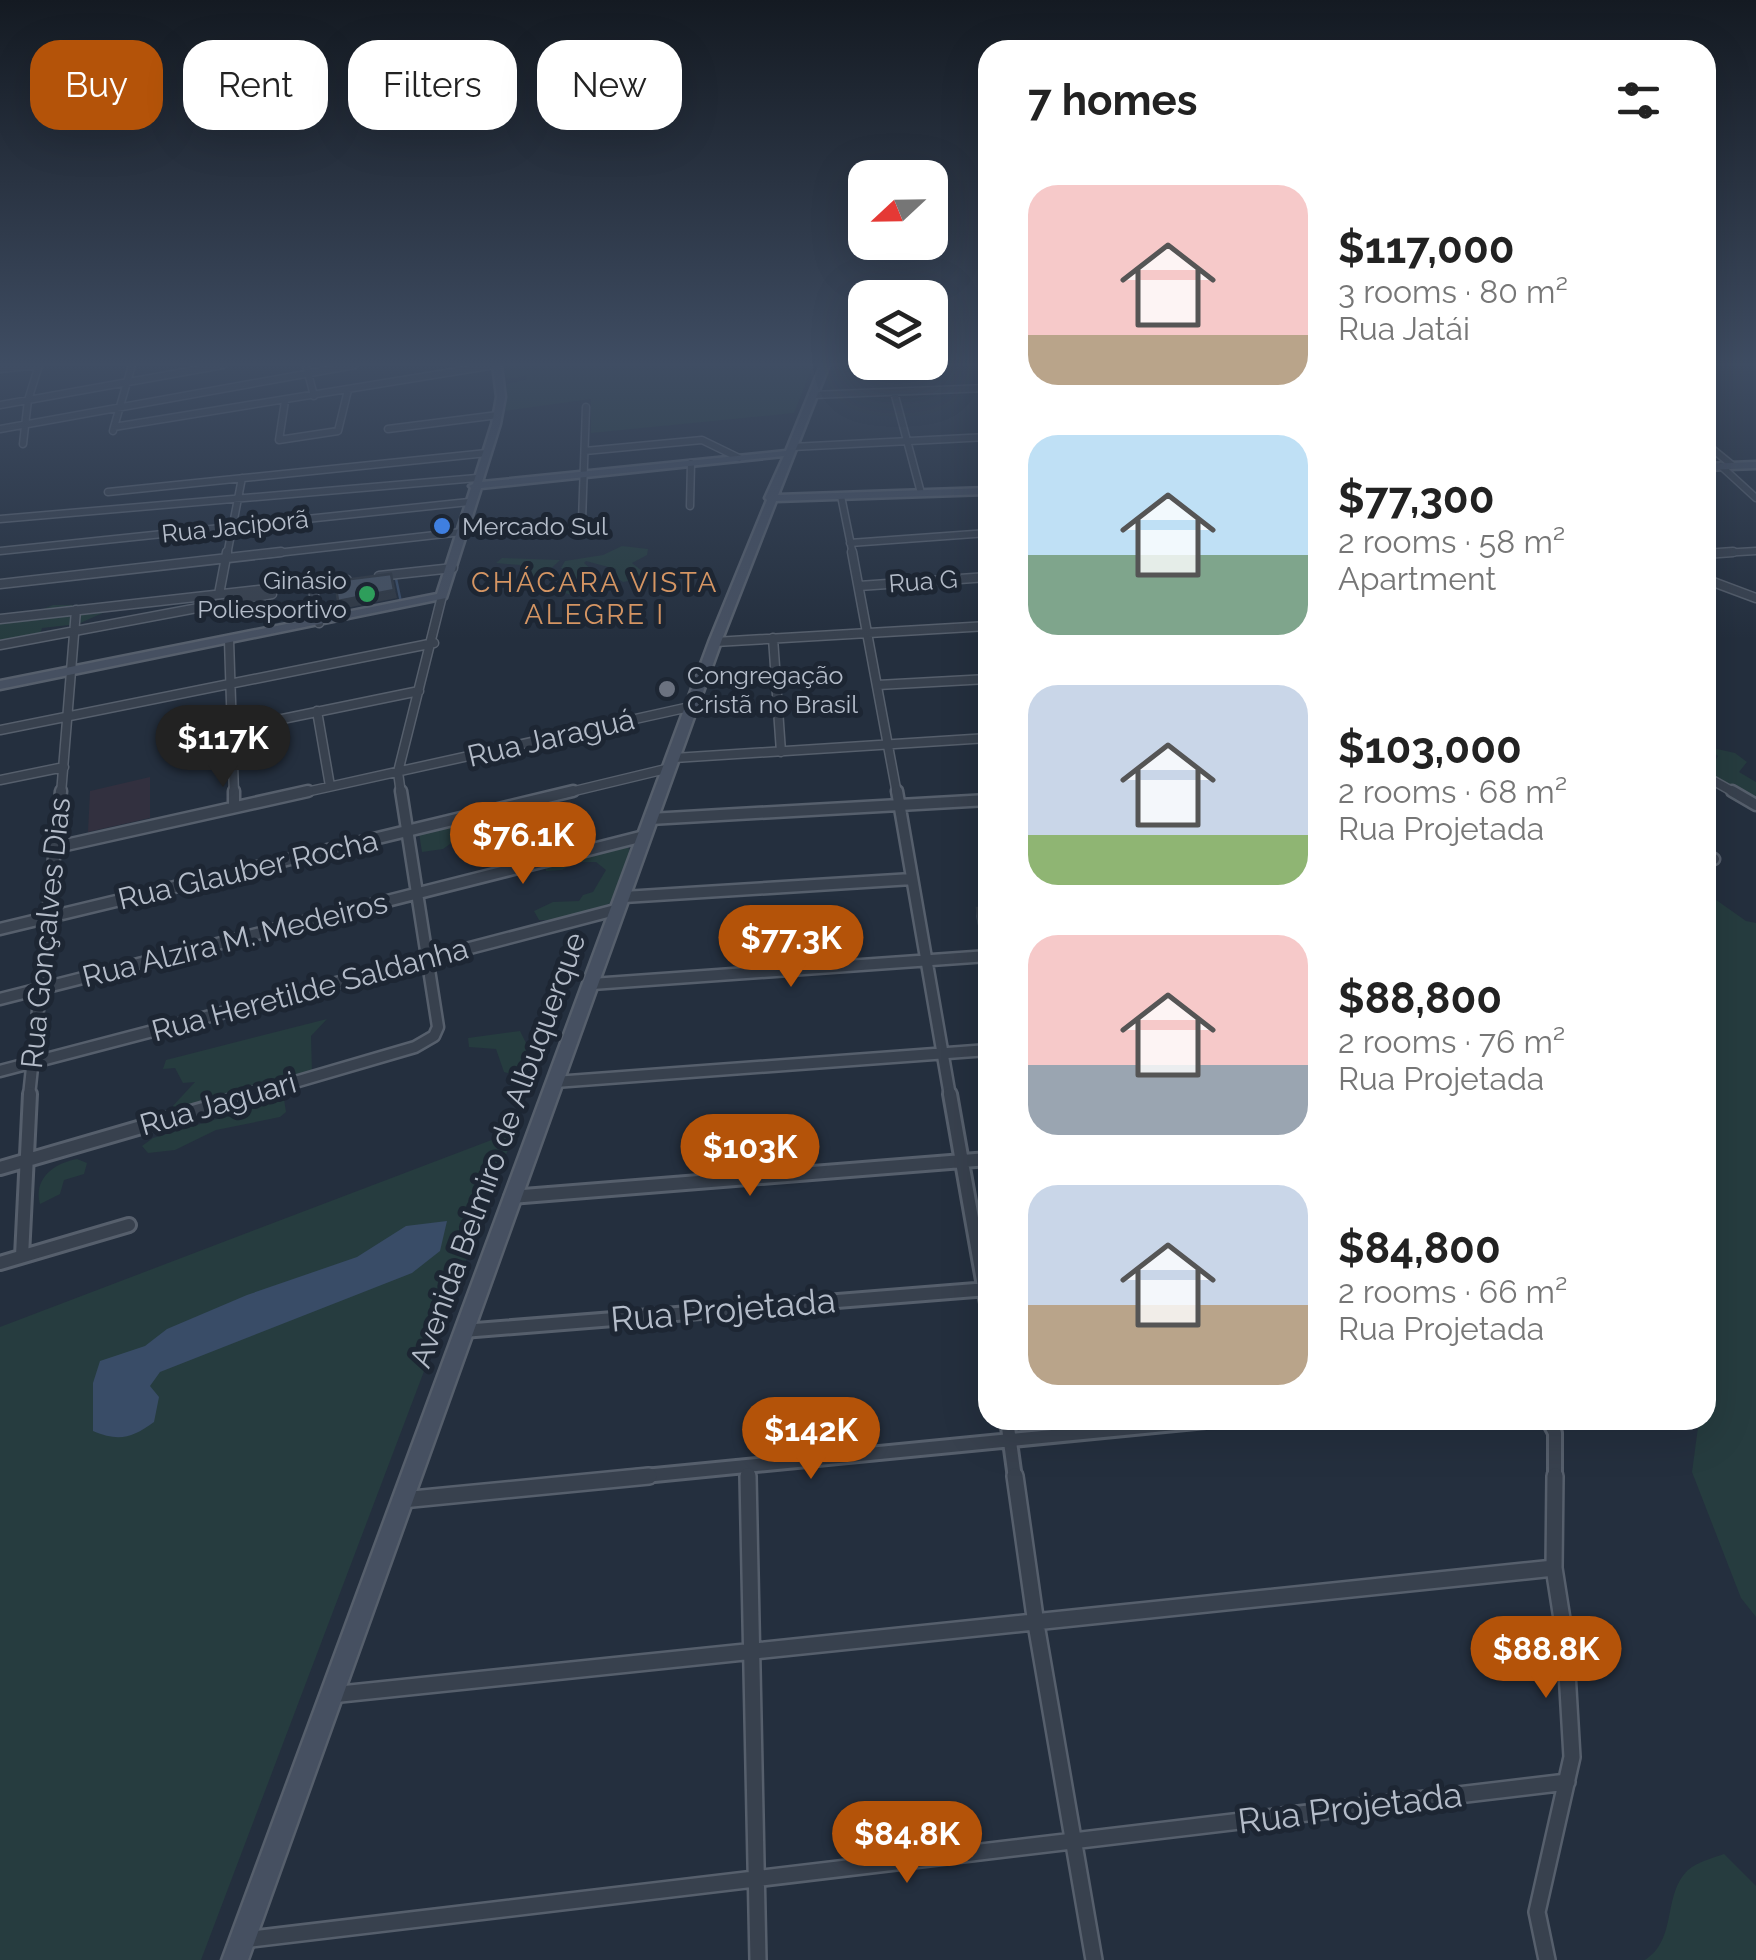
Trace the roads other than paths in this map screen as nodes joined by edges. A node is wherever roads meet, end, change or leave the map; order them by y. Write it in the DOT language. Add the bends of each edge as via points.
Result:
graph roads {
  1 [pos="453,456"];
  2 [pos="486,456"];
  3 [pos="585,456"];
  4 [pos="736,456"];
  5 [pos="749,456"];
  6 [pos="788,456"];
  7 [pos="912,456"];
  8 [pos="1717,456"];
  9 [pos="739,458"];
  10 [pos="691,464"];
  11 [pos="1756,465"];
  12 [pos="1716,466"];
  13 [pos="1726,466"];
  14 [pos="583,475"];
  15 [pos="242,478"];
  16 [pos="475,482"];
  17 [pos="978,491"];
  18 [pos="108,492"];
  19 [pos="921,493"];
  20 [pos="841,496"];
  21 [pos="236,497"];
  22 [pos="770,498"];
  23 [pos="1756,498"];
  24 [pos="469,502"];
  25 [pos="690,506"];
  26 [pos="0,519"];
  27 [pos="582,521"];
  28 [pos="229,527"];
  29 [pos="462,532"];
  30 [pos="978,534"];
  31 [pos="850,542"];
  32 [pos="0,551"];
  33 [pos="1756,551"];
  34 [pos="1716,553"];
  35 [pos="228,558"];
  36 [pos="453,568"];
  37 [pos="978,578"];
  38 [pos="1716,583"];
  39 [pos="0,584"];
  40 [pos="312,584"];
  41 [pos="302,585"];
  42 [pos="858,586"];
  43 [pos="219,594"];
  44 [pos="442,596"];
  45 [pos="1756,598"];
  46 [pos="76,610"];
  47 [pos="0,619"];
  48 [pos="319,624"];
  49 [pos="978,627"];
  50 [pos="76,631"];
  51 [pos="866,633"];
  52 [pos="773,638"];
  53 [pos="229,640"];
  54 [pos="434,642"];
  55 [pos="715,642"];
  56 [pos="0,645"];
  57 [pos="72,671"];
  58 [pos="978,679"];
  59 [pos="228,683"];
  60 [pos="0,685"];
  61 [pos="878,685"];
  62 [pos="419,690"];
  63 [pos="694,706"];
  64 [pos="317,711"];
  65 [pos="69,716"];
  66 [pos="0,730"];
  67 [pos="230,734"];
  68 [pos="978,739"];
  69 [pos="888,746"];
  70 [pos="781,752"];
  71 [pos="672,763"];
  72 [pos="64,767"];
  73 [pos="398,772"];
  74 [pos="0,780"];
  75 [pos="1716,782"];
  76 [pos="330,786"];
  77 [pos="978,801"];
  78 [pos="1756,804"];
  79 [pos="899,805"];
  80 [pos="234,807"];
  81 [pos="650,818"];
  82 [pos="405,833"];
  83 [pos="644,836"];
  84 [pos="56,847"];
  85 [pos="912,879"];
  86 [pos="416,895"];
  87 [pos="622,903"];
  88 [pos="49,918"];
  89 [pos="0,930"];
  90 [pos="978,957"];
  91 [pos="427,959"];
  92 [pos="926,960"];
  93 [pos="592,984"];
  94 [pos="39,990"];
  95 [pos="0,999"];
  96 [pos="978,1051"];
  97 [pos="942,1053"];
  98 [pos="31,1063"];
  99 [pos="0,1071"];
  100 [pos="555,1082"];
  101 [pos="978,1159"];
  102 [pos="28,1160"];
  103 [pos="961,1161"];
  104 [pos="0,1168"];
  105 [pos="510,1197"];
  106 [pos="129,1225"];
  107 [pos="978,1248"];
  108 [pos="22,1256"];
  109 [pos="0,1263"];
  110 [pos="978,1290"];
  111 [pos="462,1332"];
  112 [pos="1008,1430"];
  113 [pos="1113,1430"];
  114 [pos="1553,1430"];
  115 [pos="1010,1440"];
  116 [pos="748,1467"];
  117 [pos="400,1500"];
  118 [pos="1554,1568"];
  119 [pos="1036,1624"];
  120 [pos="752,1653"];
  121 [pos="330,1695"];
  122 [pos="1567,1782"];
  123 [pos="1074,1842"];
  124 [pos="757,1881"];
  125 [pos="238,1950"];
  126 [pos="758,1960"];
  127 [pos="1094,1960"];
  128 [pos="1547,1960"];
  1 -- 15 [label="street"];
  2 -- 16 [label="street"];
  3 -- 14 [label="street"];
  4 -- 9 [label="street"];
  5 -- 9 [label="street"];
  6 -- 22 [label="street, Avenida Belmiro de Albuquerque"];
  7 -- 19 [label="street"];
  8 -- 13 [label="street"];
  9 -- 10 [label="street"];
  10 -- 14 [label="street"];
  10 -- 25 [label="street"];
  11 -- 13 [label="street"];
  12 -- 13 [label="street"];
  13 -- 23 [label="street"];
  14 -- 16 [label="street"];
  14 -- 27 [label="street"];
  15 -- 18 [label="street"];
  15 -- 21 [label="street"];
  16 -- 21 [label="street"];
  16 -- 24 [label="street"];
  17 -- 19 [label="street"];
  19 -- 20 [label="street"];
  20 -- 22 [label="street"];
  20 -- 31 [label="street"];
  21 -- 26 [label="street"];
  21 -- 28 [label="street"];
  22 -- 55 [label="street, Avenida Belmiro de Albuquerque"];
  24 -- 28 [label="street, Rua Jaciporã"];
  24 -- 29 [label="street"];
  28 -- 32 [label="street, Rua Jaciporã"];
  28 -- 35 [label="street"];
  29 -- 35 [label="street"];
  29 -- 36 [label="street"];
  30 -- 31 [label="street"];
  31 -- 42 [label="street"];
  33 -- 34 [label="street"];
  35 -- 39 [label="street"];
  35 -- 43 [label="street"];
  36 -- 40 [label="street"];
  36 -- 44 [label="street"];
  37 -- 42 [label="street, Rua G"];
  38 -- 45 [label="street"];
  40 -- 41 [label="street"];
  40 -- 48 [label="street"];
  41 -- 43 [label="street"];
  41 -- 50 [label="street"];
  42 -- 51 [label="street"];
  43 -- 46 [label="street"];
  44 -- 48 [label="street"];
  44 -- 54 [label="street"];
  46 -- 47 [label="street"];
  46 -- 50 [label="street, Rua Gonçalves Dias"];
  48 -- 53 [label="street"];
  49 -- 51 [label="street"];
  50 -- 56 [label="street"];
  50 -- 57 [label="street, Rua Gonçalves Dias"];
  51 -- 52 [label="street"];
  51 -- 61 [label="street"];
  52 -- 55 [label="street"];
  52 -- 70 [label="street"];
  53 -- 57 [label="street"];
  53 -- 59 [label="street"];
  54 -- 59 [label="street"];
  54 -- 62 [label="street"];
  55 -- 63 [label="street, Avenida Belmiro de Albuquerque"];
  57 -- 60 [label="street"];
  57 -- 65 [label="street, Rua Gonçalves Dias"];
  58 -- 61 [label="street"];
  59 -- 65 [label="street"];
  59 -- 67 [label="street"];
  61 -- 69 [label="street"];
  62 -- 64 [label="street"];
  62 -- 73 [label="street"];
  63 -- 71 [label="street, Avenida Belmiro de Albuquerque"];
  63 -- 73 [label="street, Rua Jaraguá"];
  64 -- 67 [label="street"];
  64 -- 76 [label="street"];
  65 -- 66 [label="street"];
  65 -- 72 [label="street, Rua Gonçalves Dias"];
  67 -- 80 [label="street"];
  68 -- 69 [label="street, Rua Glauber Rocha"];
  69 -- 70 [label="street, Rua Glauber Rocha"];
  69 -- 79 [label="street"];
  70 -- 71 [label="street, Rua Glauber Rocha"];
  71 -- 81 [label="street, Avenida Belmiro de Albuquerque"];
  71 -- 82 [label="street, Rua Glauber Rocha"];
  72 -- 74 [label="street"];
  72 -- 84 [label="street, Rua Gonçalves Dias"];
  73 -- 76 [label="street, Rua Jaraguá"];
  73 -- 82 [label="street"];
  75 -- 78 [label="street"];
  76 -- 80 [label="street, Rua Jaraguá"];
  77 -- 79 [label="street"];
  79 -- 81 [label="street"];
  79 -- 85 [label="street"];
  80 -- 84 [label="street, Rua Jaraguá"];
  81 -- 83 [label="street, Avenida Belmiro de Albuquerque"];
  82 -- 86 [label="street"];
  82 -- 88 [label="street, Rua Glauber Rocha"];
  83 -- 86 [label="street, Rua Alzira M. Medeiros"];
  83 -- 87 [label="street, Avenida Belmiro de Albuquerque"];
  84 -- 88 [label="street, Rua Gonçalves Dias"];
  85 -- 87 [label="street"];
  85 -- 92 [label="street"];
  86 -- 91 [label="street"];
  86 -- 94 [label="street, Rua Alzira M. Medeiros"];
  87 -- 91 [label="street, Rua Heretilde Saldanha"];
  87 -- 93 [label="street, Avenida Belmiro de Albuquerque"];
  88 -- 89 [label="street, Rua Glauber Rocha"];
  88 -- 94 [label="street, Rua Gonçalves Dias"];
  90 -- 92 [label="street"];
  91 -- 98 [label="street, Rua Heretilde Saldanha"];
  91 -- 102 [label="street, Rua Jaguari" via="438,1027 415,1047"];
  92 -- 93 [label="street"];
  92 -- 97 [label="street"];
  93 -- 100 [label="street, Avenida Belmiro de Albuquerque"];
  94 -- 95 [label="street, Rua Alzira M. Medeiros"];
  94 -- 98 [label="street, Rua Gonçalves Dias"];
  96 -- 97 [label="street"];
  97 -- 100 [label="street"];
  97 -- 103 [label="street"];
  98 -- 99 [label="street, Rua Heretilde Saldanha"];
  98 -- 102 [label="street, Rua Gonçalves Dias"];
  100 -- 105 [label="street, Avenida Belmiro de Albuquerque"];
  101 -- 103 [label="street"];
  102 -- 104 [label="street, Rua Jaguari"];
  102 -- 108 [label="street, Rua Gonçalves Dias"];
  103 -- 105 [label="street"];
  103 -- 107 [label="street"];
  105 -- 111 [label="street, Avenida Belmiro de Albuquerque"];
  106 -- 108 [label="street"];
  108 -- 109 [label="street"];
  110 -- 111 [label="street, Rua Projetada"];
  111 -- 117 [label="street, Avenida Belmiro de Albuquerque"];
  112 -- 115 [label="street"];
  113 -- 115 [label="street"];
  114 -- 118 [label="street"];
  115 -- 116 [label="street"];
  115 -- 119 [label="street"];
  116 -- 117 [label="street"];
  116 -- 120 [label="street"];
  117 -- 121 [label="street, Avenida Belmiro de Albuquerque"];
  118 -- 119 [label="street"];
  118 -- 122 [label="street" via="1572,1740"];
  119 -- 120 [label="street"];
  119 -- 123 [label="street"];
  120 -- 121 [label="street"];
  120 -- 124 [label="street"];
  121 -- 125 [label="street, Avenida Belmiro de Albuquerque"];
  122 -- 123 [label="street, Rua Projetada"];
  122 -- 128 [label="street" via="1538,1912"];
  123 -- 124 [label="street, Rua Projetada"];
  123 -- 127 [label="street"];
  124 -- 125 [label="street, Rua Projetada"];
  124 -- 126 [label="street"];
}
